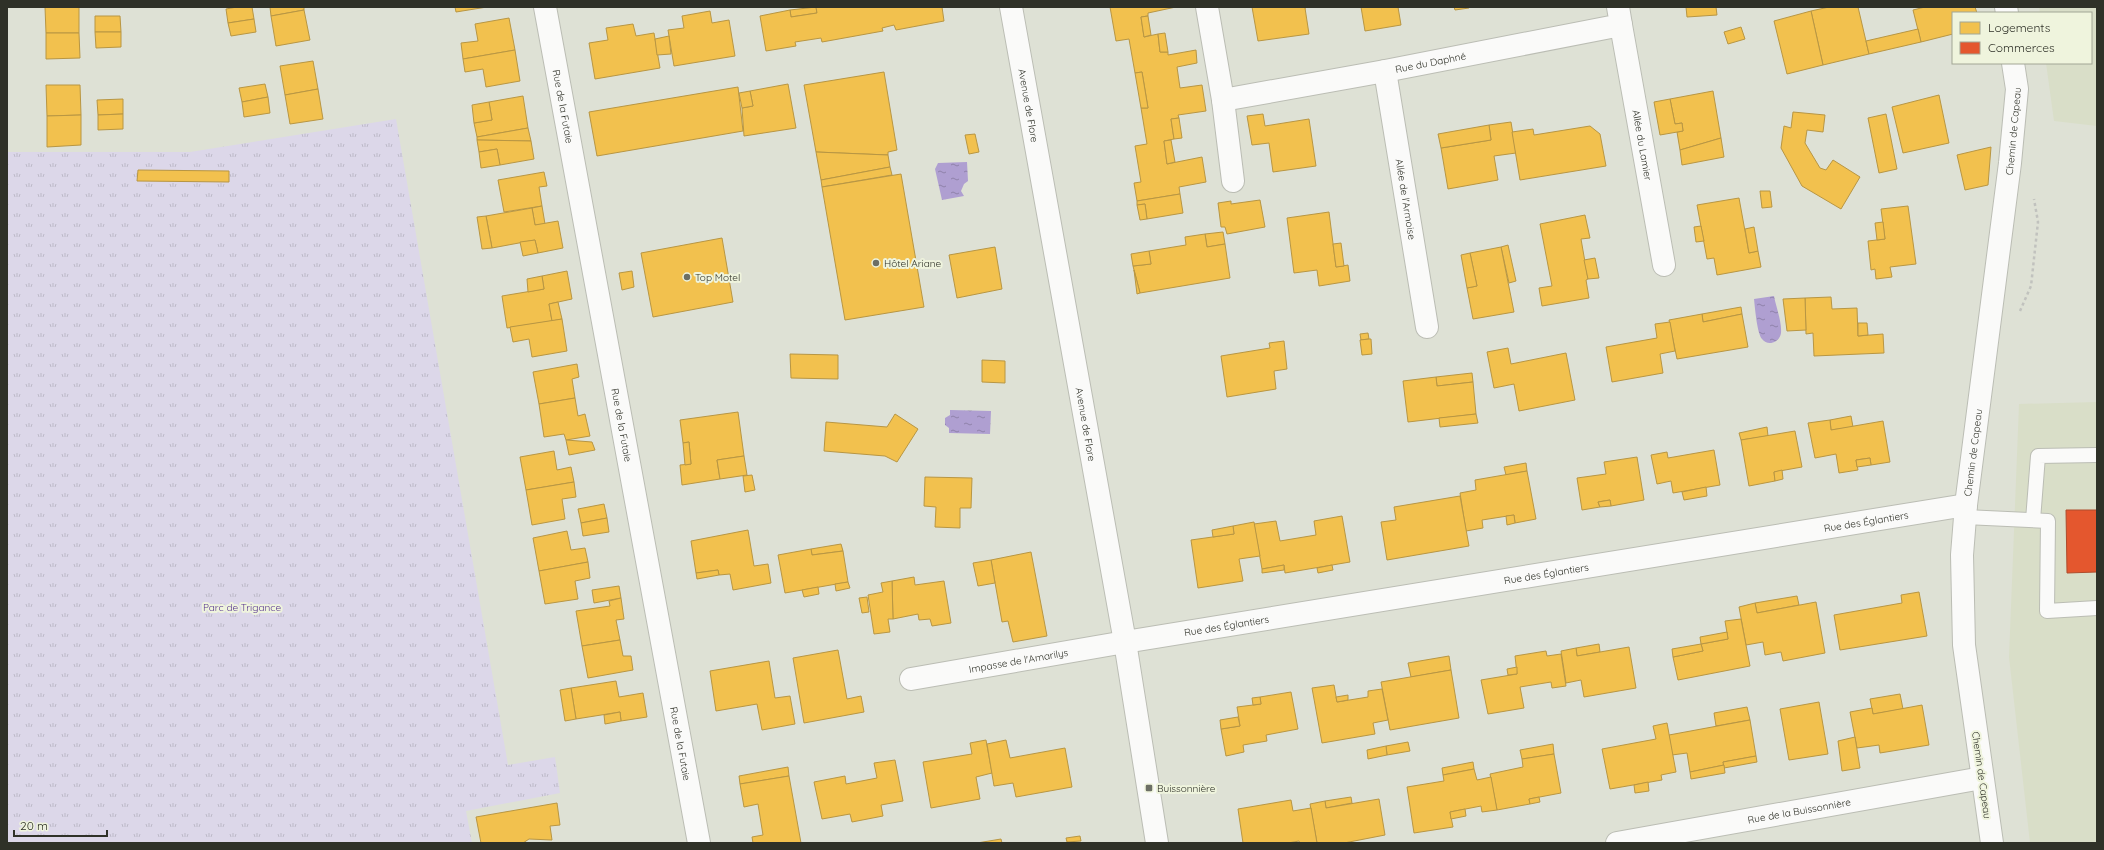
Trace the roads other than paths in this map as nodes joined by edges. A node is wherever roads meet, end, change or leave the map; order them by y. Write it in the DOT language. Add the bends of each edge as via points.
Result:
graph roads {
  1 [pos="545,7"];
  2 [pos="1011,7"];
  3 [pos="1207,7"];
  4 [pos="1619,16"];
  5 [pos="2013,64"];
  6 [pos="1385,71"];
  7 [pos="1223,100"];
  8 [pos="1233,181"];
  9 [pos="1664,265"];
  10 [pos="1427,327"];
  11 [pos="2097,455"];
  12 [pos="1966,511"];
  13 [pos="2033,520"];
  14 [pos="2097,608"];
  15 [pos="1125,642"];
  16 [pos="911,680"];
  17 [pos="1982,778"];
  18 [pos="699,843"];
  19 [pos="1158,843"];
  20 [pos="1617,843"];
  21 [pos="1992,843"];
  1 -- 18 [label="street, Rue de la Futaie"];
  2 -- 15 [label="street, Avenue de Flore"];
  3 -- 7 [label="street"];
  4 -- 6 [label="street, Rue du Daphné"];
  4 -- 9 [label="street, Allée du Lamier"];
  5 -- 12 [label="street, Chemin de Capeau" via="2017,89 2010,163"];
  6 -- 7 [label="street, Rue du Daphné"];
  6 -- 10 [label="street, Allée de l'Armoise"];
  7 -- 8 [label="street"];
  11 -- 13 [label="lane" via="2038,456"];
  12 -- 13 [label="lane"];
  12 -- 15 [label="street, Rue des Églantiers"];
  12 -- 17 [label="street, Chemin de Capeau" via="1962,555 1964,645"];
  13 -- 14 [label="lane" via="2048,521 2048,611"];
  15 -- 16 [label="street, Impasse de l'Amarilys"];
  15 -- 19 [label="street, Avenue de Flore"];
  17 -- 20 [label="street, Rue de la Buissonnière"];
  17 -- 21 [label="street, Chemin de Capeau"];
}
